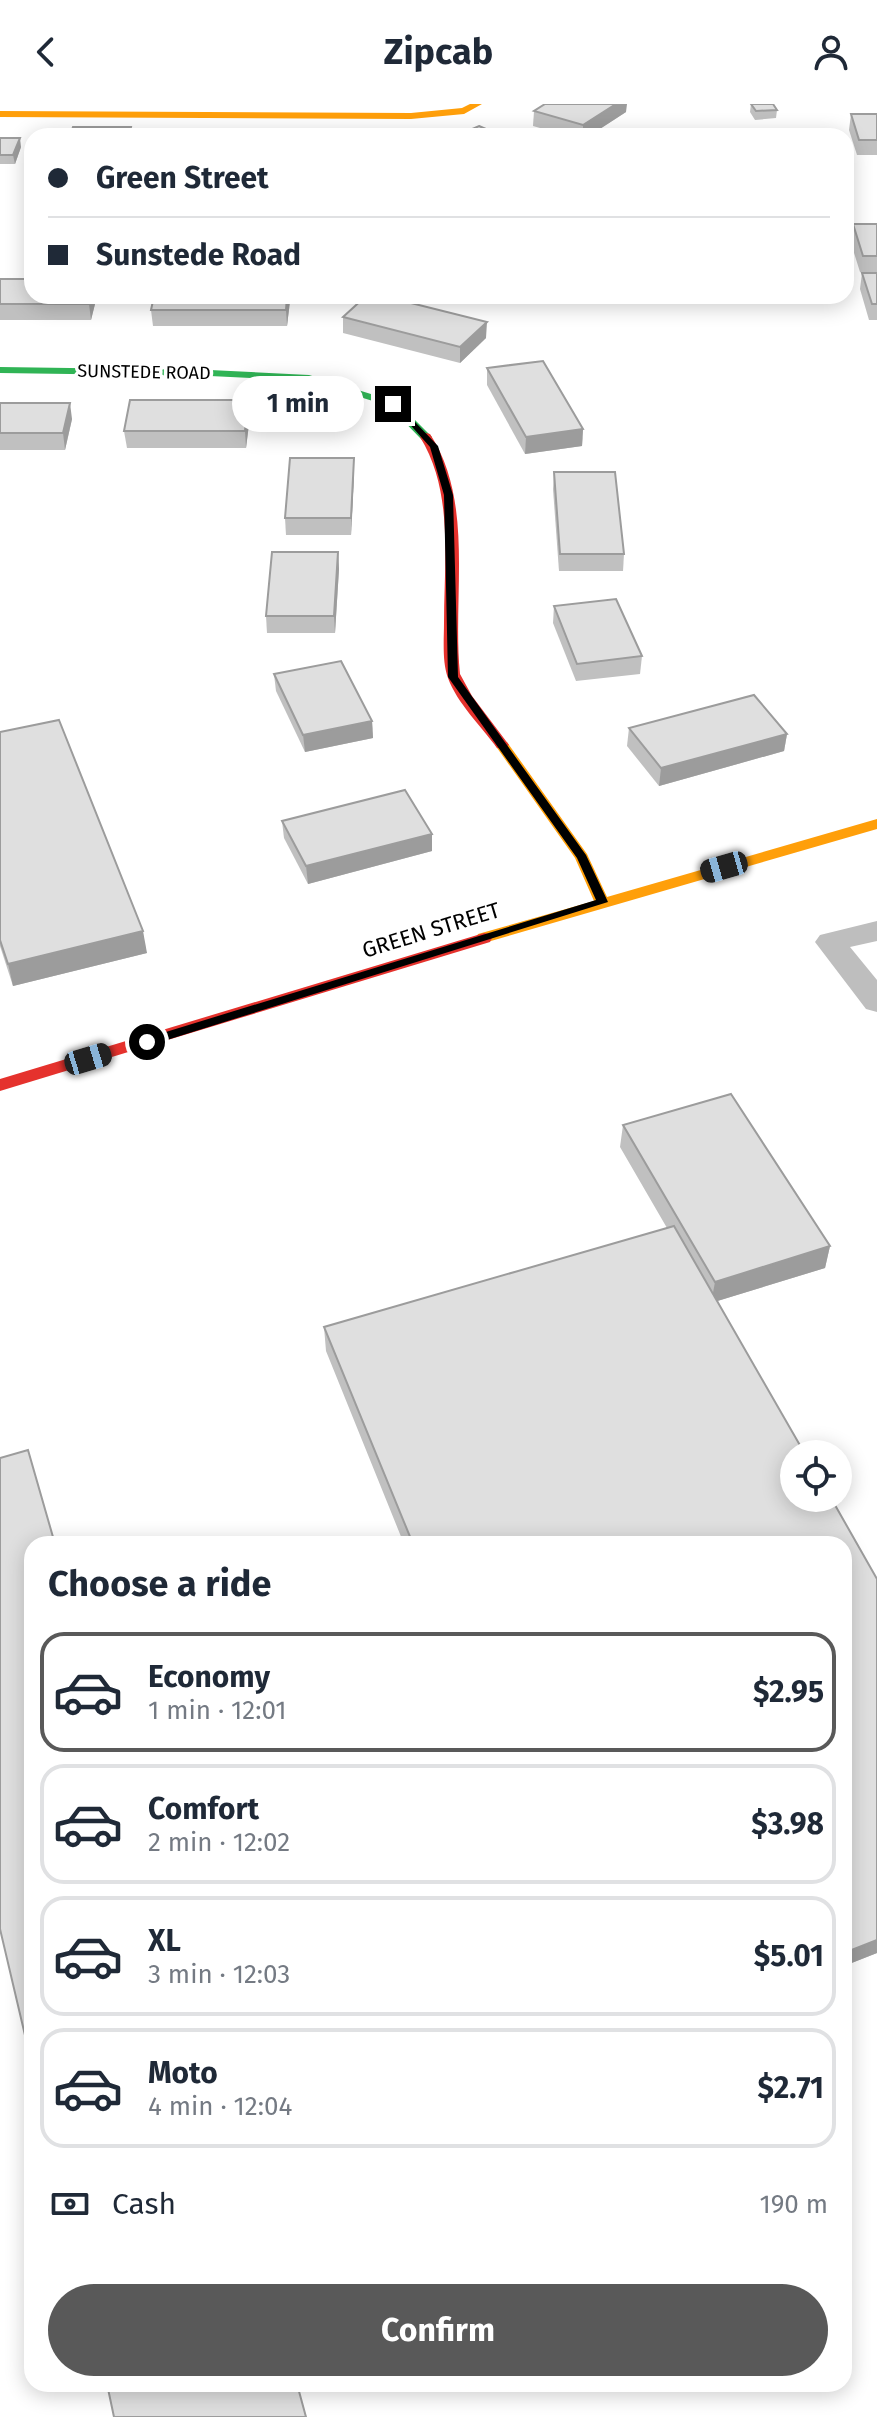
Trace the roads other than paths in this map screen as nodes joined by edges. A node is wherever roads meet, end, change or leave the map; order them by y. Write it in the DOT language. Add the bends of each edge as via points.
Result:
graph roads {
  1 [pos="477,104"];
  2 [pos="0,114"];
  3 [pos="0,370"];
  4 [pos="877,824"];
  5 [pos="602,902"];
  6 [pos="877,931"];
  7 [pos="877,1001"];
  8 [pos="0,1085"];
  1 -- 2 [label="street" via="464,111 411,116"];
  3 -- 5 [label="street, SUNSTEDE ROAD" via="309,378 393,404 434,446 448,495 453,677 582,857"];
  4 -- 5 [label="street, GREEN STREET"];
  5 -- 8 [label="street, GREEN STREET"];
  6 -- 7 [label="lane" via="830,942"];
}
